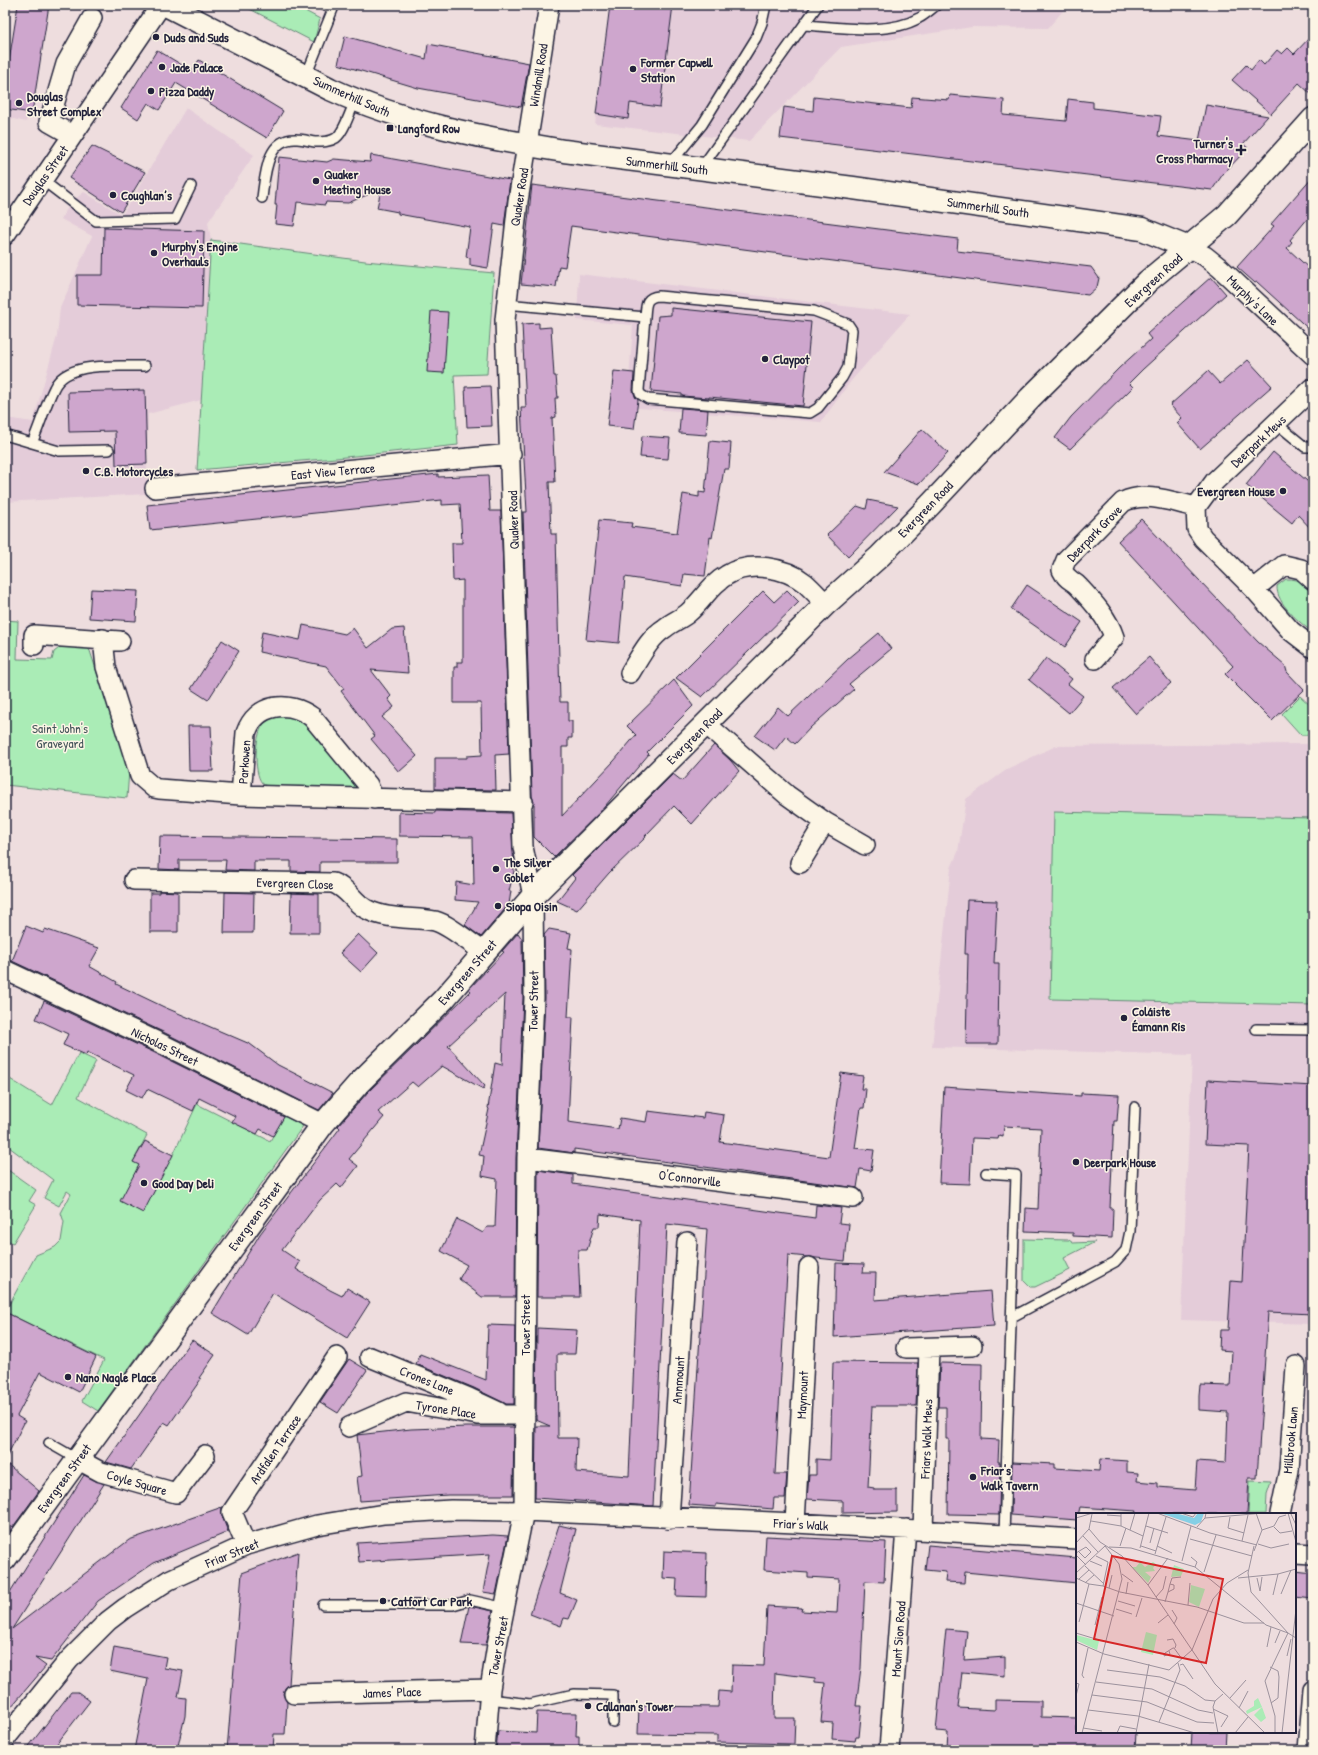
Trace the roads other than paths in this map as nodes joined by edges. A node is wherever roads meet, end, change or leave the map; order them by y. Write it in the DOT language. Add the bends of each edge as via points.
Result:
graph roads {
  1 [pos="161,5"];
  2 [pos="166,5"];
  3 [pos="323,5"];
  4 [pos="549,5"];
  5 [pos="766,5"];
  6 [pos="818,5"];
  7 [pos="937,5"];
  8 [pos="92,18"];
  9 [pos="804,25"];
  10 [pos="306,76"];
  11 [pos="355,100"];
  12 [pos="1313,119"];
  13 [pos="72,135"];
  14 [pos="527,145"];
  15 [pos="669,165"];
  16 [pos="701,169"];
  17 [pos="41,179"];
  18 [pos="191,186"];
  19 [pos="262,198"];
  20 [pos="5,235"];
  21 [pos="1189,248"];
  22 [pos="506,304"];
  23 [pos="645,316"];
  24 [pos="1313,356"];
  25 [pos="145,366"];
  26 [pos="1313,388"];
  27 [pos="1277,424"];
  28 [pos="5,435"];
  29 [pos="32,443"];
  30 [pos="1313,447"];
  31 [pos="109,450"];
  32 [pos="511,454"];
  33 [pos="155,488"];
  34 [pos="1196,507"];
  35 [pos="1313,580"];
  36 [pos="1254,589"];
  37 [pos="826,604"];
  38 [pos="34,645"];
  39 [pos="1313,648"];
  40 [pos="1095,659"];
  41 [pos="630,673"];
  42 [pos="706,724"];
  43 [pos="241,795"];
  44 [pos="374,799"];
  45 [pos="523,802"];
  46 [pos="825,822"];
  47 [pos="865,845"];
  48 [pos="800,863"];
  49 [pos="134,880"];
  50 [pos="533,896"];
  51 [pos="484,952"];
  52 [pos="5,970"];
  53 [pos="1256,1029"];
  54 [pos="1313,1030"];
  55 [pos="1135,1107"];
  56 [pos="323,1124"];
  57 [pos="527,1158"];
  58 [pos="986,1173"];
  59 [pos="853,1198"];
  60 [pos="687,1242"];
  61 [pos="809,1268"];
  62 [pos="1012,1317"];
  63 [pos="972,1346"];
  64 [pos="906,1348"];
  65 [pos="930,1348"];
  66 [pos="338,1357"];
  67 [pos="370,1357"];
  68 [pos="1296,1366"];
  69 [pos="505,1415"];
  70 [pos="525,1415"];
  71 [pos="348,1427"];
  72 [pos="49,1443"];
  73 [pos="205,1455"];
  74 [pos="77,1459"];
  75 [pos="524,1511"];
  76 [pos="1280,1513"];
  77 [pos="669,1519"];
  78 [pos="795,1523"];
  79 [pos="914,1529"];
  80 [pos="1004,1535"];
  81 [pos="1076,1539"];
  82 [pos="246,1545"];
  83 [pos="1296,1553"];
  84 [pos="1313,1554"];
  85 [pos="5,1559"];
  86 [pos="324,1605"];
  87 [pos="506,1608"];
  88 [pos="1313,1690"];
  89 [pos="294,1694"];
  90 [pos="490,1694"];
  91 [pos="613,1722"];
  92 [pos="5,1739"];
  93 [pos="485,1750"];
  94 [pos="889,1750"];
  95 [pos="1308,1750"];
  1 -- 13 [label="street, Douglas Street"];
  2 -- 10 [label="main road, Summerhill South"];
  3 -- 10 [label="lane" via="333,9"];
  4 -- 14 [label="street, Windmill Road"];
  5 -- 15 [label="lane" via="756,38 702,125"];
  6 -- 9 [label="lane"];
  7 -- 9 [label="lane" via="920,18 892,27"];
  8 -- 13 [label="street, Douglas Street" via="66,64 49,122"];
  9 -- 16 [label="lane"];
  10 -- 11 [label="main road, Summerhill South"];
  11 -- 14 [label="main road, Summerhill South" via="412,120"];
  11 -- 19 [label="lane" via="336,138 324,142 297,138 274,150 268,162"];
  12 -- 21 [label="main road, Evergreen Road" via="1227,216"];
  13 -- 17 [label="street, Douglas Street"];
  14 -- 15 [label="main road, Summerhill South"];
  14 -- 22 [label="street, Quaker Road"];
  15 -- 16 [label="main road, Summerhill South"];
  16 -- 21 [label="main road, Summerhill South" via="1142,229"];
  17 -- 18 [label="lane" via="96,221 175,219"];
  17 -- 20 [label="street, Douglas Street"];
  21 -- 24 [label="street, Murphy's Lane" via="1220,268"];
  21 -- 37 [label="main road, Evergreen Road" via="1148,281 1030,398 931,504"];
  22 -- 23 [label="lane"];
  22 -- 32 [label="street, Quaker Road"];
  23 -- 23 [label="lane" via="639,390 640,394 648,399 810,413 818,408 848,367 852,330 848,324 825,314 659,296 646,302"];
  25 -- 29 [label="lane" via="83,368 71,371 60,378"];
  26 -- 27 [label="street, Deerpark Mews"];
  27 -- 30 [label="lane" via="1305,447"];
  27 -- 34 [label="street, Deerpark Mews" via="1216,481"];
  28 -- 29 [label="lane"];
  29 -- 31 [label="lane" via="64,451"];
  32 -- 33 [label="street, East View Terrace"];
  32 -- 45 [label="street, Quaker Road"];
  34 -- 36 [label="street" via="1197,529 1203,538"];
  34 -- 40 [label="street, Deerpark Grove" via="1150,497 1133,497 1123,502 1066,560 1062,570 1066,578 1078,586 1096,607 1110,626 1114,637"];
  35 -- 36 [label="street" via="1301,569 1284,565"];
  36 -- 39 [label="street" via="1288,627"];
  37 -- 41 [label="street" via="805,583 792,575 766,568 738,570 716,583 688,613 664,628"];
  37 -- 42 [label="main road, Evergreen Road"];
  38 -- 43 [label="street" via="34,635 111,640 106,668 140,776 159,789"];
  42 -- 46 [label="street" via="787,795"];
  42 -- 50 [label="main road, Evergreen Road"];
  43 -- 44 [label="street, Parkowen"];
  43 -- 44 [label="street, Parkowen" via="248,725 263,711 286,705 303,710 312,717 368,785"];
  44 -- 45 [label="street, Parkowen"];
  45 -- 50 [label="street, Quaker Road" via="524,847"];
  46 -- 47 [label="street"];
  46 -- 48 [label="street"];
  49 -- 51 [label="street, Evergreen Close" via="333,883 340,885 366,909 380,914 436,922"];
  50 -- 51 [label="main road, Evergreen Street"];
  50 -- 57 [label="street, Tower Street" via="534,998"];
  51 -- 56 [label="main road, Evergreen Street" via="443,1000"];
  52 -- 56 [label="street, Nicholas Street"];
  53 -- 54 [label="lane"];
  55 -- 62 [label="lane" via="1131,1209 1126,1250 1115,1262"];
  56 -- 74 [label="main road, Evergreen Street"];
  57 -- 59 [label="street, O'Connorville"];
  57 -- 70 [label="street, Tower Street"];
  58 -- 62 [label="lane" via="1016,1175"];
  60 -- 77 [label="street, Annmount"];
  61 -- 78 [label="street, Maymount"];
  62 -- 80 [label="lane"];
  63 -- 65 [label="street"];
  64 -- 65 [label="street"];
  65 -- 79 [label="street, Friars Walk Mews"];
  66 -- 82 [label="street, Ardfalen Terrace" via="232,1512"];
  67 -- 69 [label="street, Crones Lane"];
  68 -- 76 [label="street, Millbrook Lawn" via="1289,1470"];
  69 -- 70 [label="street, Tyrone Place"];
  69 -- 71 [label="street, Tyrone Place" via="478,1414 406,1402"];
  70 -- 75 [label="street, Tower Street"];
  72 -- 74 [label="lane"];
  73 -- 74 [label="street, Coyle Square" via="176,1493 101,1472"];
  74 -- 85 [label="main road, Evergreen Street"];
  75 -- 77 [label="street, Friar's Walk"];
  75 -- 82 [label="street, Friar Street" via="451,1510 384,1514 317,1525"];
  75 -- 87 [label="street, Tower Street"];
  77 -- 78 [label="street, Friar's Walk"];
  78 -- 79 [label="street, Friar's Walk"];
  79 -- 80 [label="street, Friar's Walk"];
  79 -- 94 [label="street, Mount Sion Road"];
  80 -- 81 [label="street, Friar's Walk"];
  82 -- 92 [label="street, Friar Street" via="169,1580 108,1621 69,1660"];
  83 -- 84 [label="street"];
  86 -- 87 [label="lane" via="453,1605 470,1600"];
  87 -- 90 [label="street, Tower Street"];
  88 -- 95 [label="street"];
  89 -- 90 [label="street, James' Place"];
  90 -- 91 [label="lane" via="530,1704 574,1694 613,1695"];
  90 -- 93 [label="street, Tower Street"];
}
